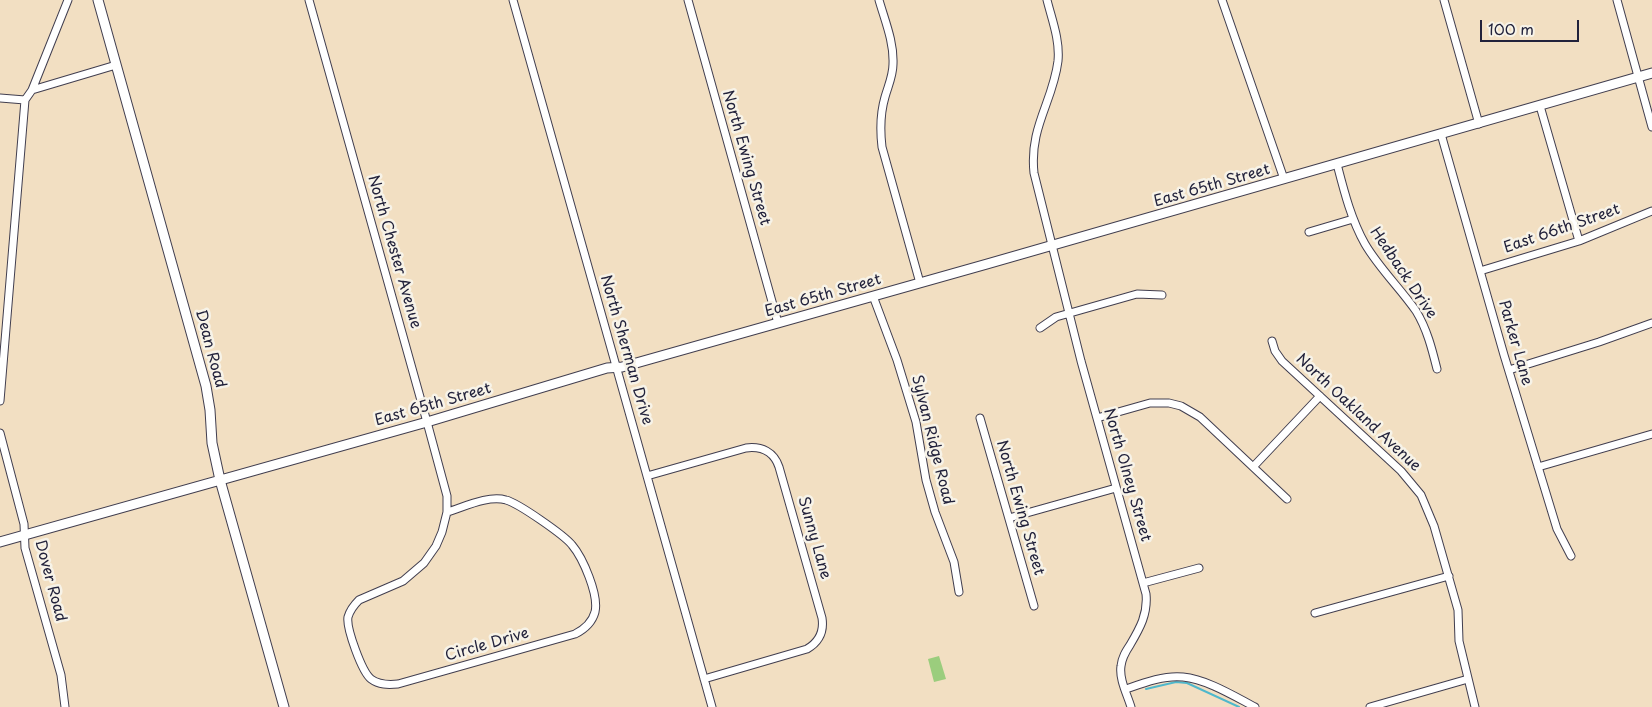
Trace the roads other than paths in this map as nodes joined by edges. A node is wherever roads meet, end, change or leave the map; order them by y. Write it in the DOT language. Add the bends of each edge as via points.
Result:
graph roads {
  1 [pos="68,0"];
  2 [pos="98,0"];
  3 [pos="309,0"];
  4 [pos="513,0"];
  5 [pos="688,0"];
  6 [pos="879,0"];
  7 [pos="1047,0"];
  8 [pos="1222,0"];
  9 [pos="1444,0"];
  10 [pos="1617,0"];
  11 [pos="116,65"];
  12 [pos="1652,74"];
  13 [pos="1639,77"];
  14 [pos="32,90"];
  15 [pos="0,98"];
  16 [pos="25,100"];
  17 [pos="1540,106"];
  18 [pos="1478,124"];
  19 [pos="1652,127"];
  20 [pos="1441,134"];
  21 [pos="1337,164"];
  22 [pos="1284,179"];
  23 [pos="1652,211"];
  24 [pos="1353,219"];
  25 [pos="1309,232"];
  26 [pos="1579,241"];
  27 [pos="1053,245"];
  28 [pos="1480,271"];
  29 [pos="920,283"];
  30 [pos="1162,295"];
  31 [pos="873,296"];
  32 [pos="1070,314"];
  33 [pos="1652,323"];
  34 [pos="778,324"];
  35 [pos="1040,328"];
  36 [pos="1272,341"];
  37 [pos="616,367"];
  38 [pos="1438,369"];
  39 [pos="1509,370"];
  40 [pos="1320,396"];
  41 [pos="0,401"];
  42 [pos="980,418"];
  43 [pos="1097,418"];
  44 [pos="428,422"];
  45 [pos="0,433"];
  46 [pos="1652,434"];
  47 [pos="1253,467"];
  48 [pos="1538,467"];
  49 [pos="647,476"];
  50 [pos="220,480"];
  51 [pos="1116,488"];
  52 [pos="1287,499"];
  53 [pos="446,512"];
  54 [pos="1009,518"];
  55 [pos="24,535"];
  56 [pos="0,542"];
  57 [pos="1571,556"];
  58 [pos="1199,568"];
  59 [pos="1449,576"];
  60 [pos="1143,584"];
  61 [pos="959,592"];
  62 [pos="1034,606"];
  63 [pos="1315,613"];
  64 [pos="704,679"];
  65 [pos="1468,679"];
  66 [pos="386,685"];
  67 [pos="1126,689"];
  68 [pos="65,707"];
  69 [pos="284,707"];
  70 [pos="712,707"];
  71 [pos="1131,707"];
  72 [pos="1255,707"];
  73 [pos="1370,707"];
  74 [pos="1475,707"];
  1 -- 14 [label="street"];
  2 -- 11 [label="street, Dean Road"];
  3 -- 44 [label="street, North Chester Avenue"];
  4 -- 37 [label="street, North Sherman Drive"];
  5 -- 34 [label="street, North Ewing Street"];
  6 -- 29 [label="street" via="893,57 882,110 882,147"];
  7 -- 27 [label="street, North Olney Street" via="1058,60 1036,130 1033,158 1036,186"];
  8 -- 22 [label="street"];
  9 -- 18 [label="street"];
  10 -- 13 [label="street"];
  11 -- 14 [label="street"];
  11 -- 50 [label="street, Dean Road" via="206,386"];
  12 -- 13 [label="street, East 65th Street"];
  13 -- 17 [label="street, East 65th Street"];
  13 -- 19 [label="street"];
  14 -- 16 [label="street"];
  15 -- 16 [label="street"];
  16 -- 41 [label="street"];
  17 -- 18 [label="street, East 65th Street"];
  17 -- 26 [label="street"];
  18 -- 20 [label="street, East 65th Street"];
  20 -- 21 [label="street, East 65th Street"];
  20 -- 28 [label="street, Parker Lane"];
  21 -- 22 [label="street, East 65th Street"];
  21 -- 24 [label="street, Hedback Drive"];
  22 -- 27 [label="street, East 65th Street"];
  23 -- 26 [label="street, East 66th Street"];
  24 -- 25 [label="street"];
  24 -- 38 [label="street, Hedback Drive" via="1370,253 1420,319"];
  26 -- 28 [label="street, East 66th Street"];
  27 -- 29 [label="street, East 65th Street"];
  27 -- 32 [label="street, North Olney Street"];
  28 -- 39 [label="street, Parker Lane"];
  29 -- 31 [label="street, East 65th Street"];
  30 -- 32 [label="street" via="1138,294"];
  31 -- 34 [label="street, East 65th Street"];
  31 -- 61 [label="street, Sylvan Ridge Road" via="916,422 926,480 954,562"];
  32 -- 35 [label="street" via="1053,319"];
  32 -- 43 [label="street, North Olney Street"];
  33 -- 39 [label="street"];
  34 -- 37 [label="street, East 65th Street"];
  36 -- 40 [label="street, North Oakland Avenue" via="1282,361"];
  37 -- 44 [label="street, East 65th Street"];
  37 -- 49 [label="street, North Sherman Drive"];
  39 -- 48 [label="street, Parker Lane"];
  40 -- 47 [label="street"];
  40 -- 59 [label="street, North Oakland Avenue" via="1416,487 1432,517"];
  42 -- 54 [label="street, North Ewing Street"];
  43 -- 47 [label="street" via="1150,404 1181,406 1200,417"];
  43 -- 51 [label="street, North Olney Street"];
  44 -- 50 [label="street, East 65th Street"];
  44 -- 53 [label="street, North Chester Avenue" via="446,490"];
  45 -- 55 [label="street, Dover Road" via="24,523"];
  46 -- 48 [label="street"];
  47 -- 52 [label="street"];
  48 -- 57 [label="street, Parker Lane" via="1557,529"];
  49 -- 64 [label="street, North Sherman Drive"];
  49 -- 64 [label="street, Sunny Lane" via="746,448 764,449 774,456 822,618 821,633 807,649"];
  50 -- 55 [label="street, East 65th Street"];
  50 -- 69 [label="street, Dean Road"];
  51 -- 54 [label="street"];
  51 -- 60 [label="street, North Olney Street"];
  53 -- 66 [label="street, North Chester Avenue" via="440,538 424,564 403,581 359,600 350,612 349,627 362,668 372,680"];
  53 -- 66 [label="street, Circle Drive" via="491,499 515,504 559,533 575,549 587,570 595,610 585,629 575,634"];
  54 -- 62 [label="street, North Ewing Street"];
  55 -- 56 [label="street, East 65th Street"];
  55 -- 68 [label="street, Dover Road" via="61,675"];
  58 -- 60 [label="street"];
  59 -- 63 [label="street"];
  59 -- 65 [label="street, North Oakland Avenue" via="1458,610 1459,642"];
  60 -- 67 [label="street, North Olney Street" via="1147,604 1144,619 1121,664"];
  64 -- 70 [label="street, North Sherman Drive"];
  65 -- 73 [label="street"];
  65 -- 74 [label="street, North Oakland Avenue"];
  67 -- 71 [label="street, North Olney Street"];
  67 -- 72 [label="street" via="1159,679 1182,677 1199,681"];
}
